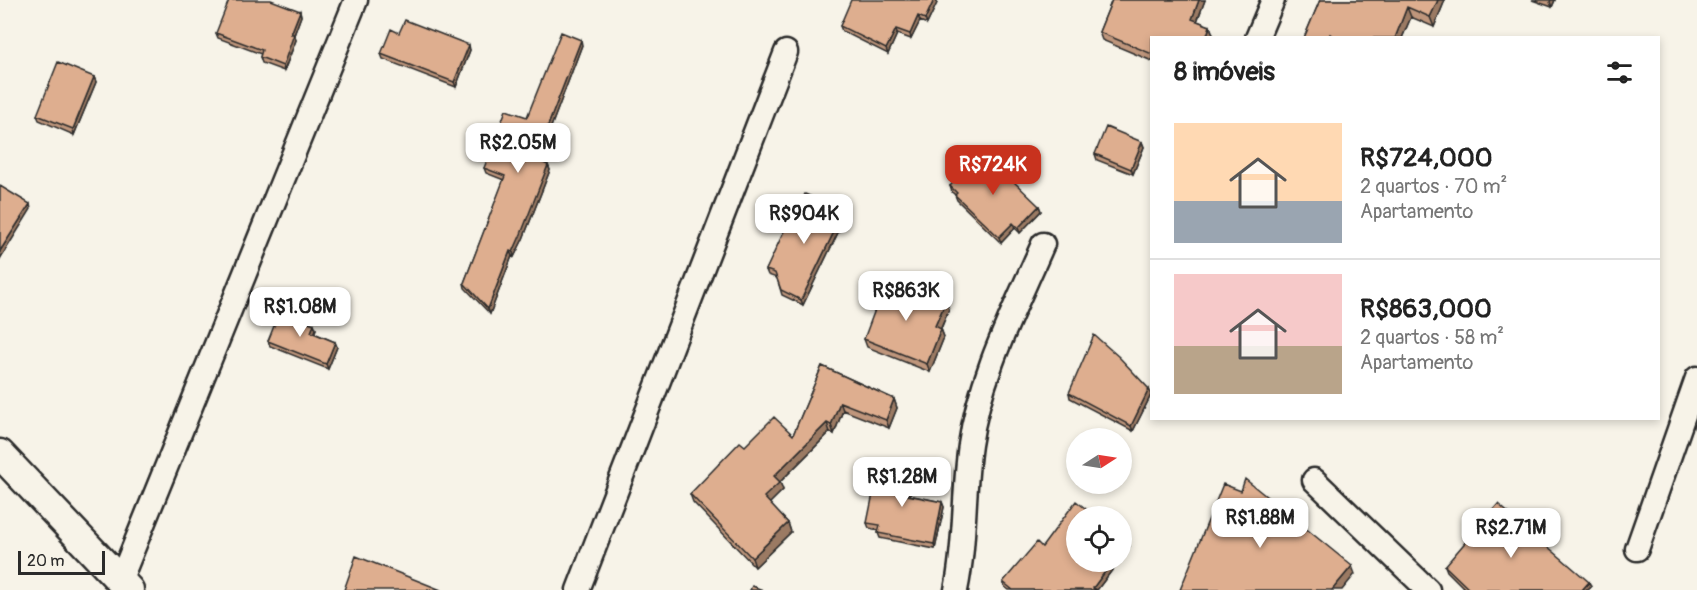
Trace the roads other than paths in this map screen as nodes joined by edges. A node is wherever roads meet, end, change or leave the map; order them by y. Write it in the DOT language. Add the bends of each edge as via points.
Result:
graph roads {
  1 [pos="356,0"];
  2 [pos="1273,0"];
  3 [pos="1258,36"];
  4 [pos="786,52"];
  5 [pos="1043,244"];
  6 [pos="1697,378"];
  7 [pos="0,454"];
  8 [pos="1314,480"];
  9 [pos="1637,549"];
  10 [pos="125,586"];
  11 [pos="578,590"];
  12 [pos="956,590"];
  13 [pos="1428,590"];
  1 -- 10 [label="street"];
  2 -- 3 [label="street"];
  4 -- 11 [label="street"];
  5 -- 12 [label="street" via="999,344 978,407 970,443"];
  6 -- 9 [label="street"];
  7 -- 10 [label="street"];
  8 -- 13 [label="street"];
}
